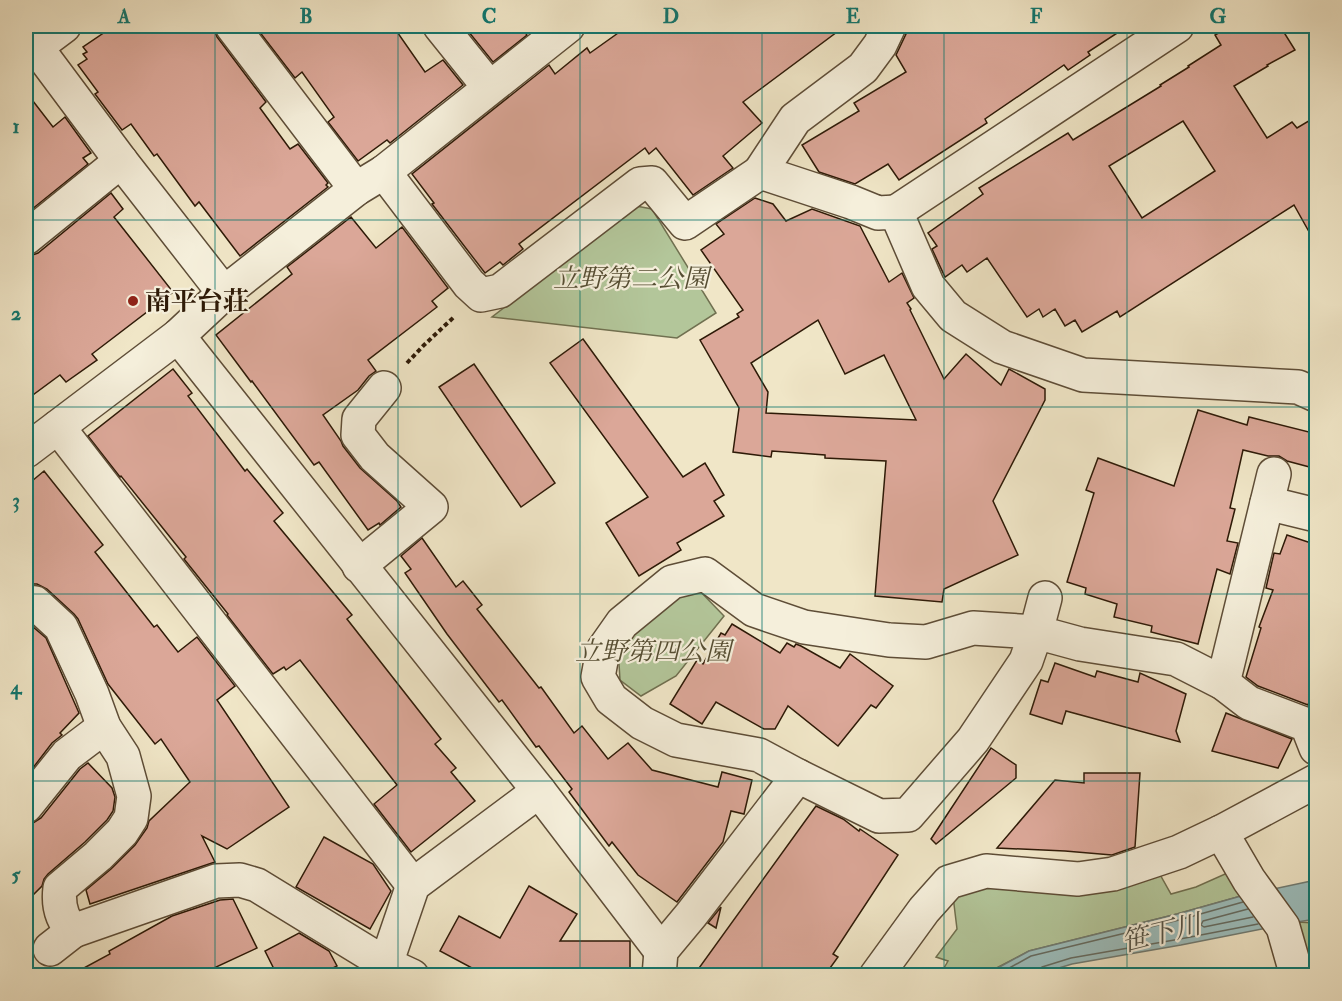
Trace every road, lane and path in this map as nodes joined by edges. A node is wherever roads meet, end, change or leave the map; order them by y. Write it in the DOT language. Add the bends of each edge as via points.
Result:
graph roads {
  1 [pos="64,26"];
  2 [pos="232,26"];
  3 [pos="440,26"];
  4 [pos="568,26"];
  5 [pos="890,26"];
  6 [pos="1177,26"];
  7 [pos="31,41"];
  8 [pos="489,87"];
  9 [pos="121,161"];
  10 [pos="384,172"];
  11 [pos="760,172"];
  12 [pos="356,189"];
  13 [pos="896,212"];
  14 [pos="26,238"];
  15 [pos="224,293"];
  16 [pos="481,295"];
  17 [pos="178,336"];
  18 [pos="384,388"];
  19 [pos="1317,395"];
  20 [pos="58,427"];
  21 [pos="26,451"];
  22 [pos="1317,515"];
  23 [pos="360,566"];
  24 [pos="1045,598"];
  25 [pos="26,602"];
  26 [pos="1036,632"];
  27 [pos="1223,683"];
  28 [pos="104,727"];
  29 [pos="1317,748"];
  30 [pos="798,776"];
  31 [pos="1317,781"];
  32 [pos="539,792"];
  33 [pos="26,806"];
  34 [pos="1221,832"];
  35 [pos="413,885"];
  36 [pos="660,963"];
  37 [pos="398,971"];
  38 [pos="876,975"];
  39 [pos="1298,975"];
  1 -- 7 [label="street"];
  2 -- 12 [label="street"];
  3 -- 8 [label="street"];
  4 -- 8 [label="street"];
  5 -- 11 [label="street" via="863,68 795,119"];
  6 -- 13 [label="street"];
  7 -- 9 [label="street"];
  8 -- 10 [label="street"];
  9 -- 14 [label="street"];
  9 -- 15 [label="street"];
  10 -- 12 [label="street"];
  10 -- 16 [label="street"];
  11 -- 13 [label="street" via="878,213"];
  11 -- 16 [label="street" via="686,223 652,183 640,184 500,291"];
  12 -- 15 [label="street"];
  13 -- 19 [label="street" via="928,286 953,316 1002,347 1083,375 1298,387"];
  15 -- 17 [label="street"];
  16 -- 18 [label="path" via="429,340"];
  17 -- 20 [label="street"];
  17 -- 23 [label="street"];
  18 -- 23 [label="street" via="359,419 358,435 375,457 431,507"];
  20 -- 21 [label="street"];
  20 -- 35 [label="street"];
  22 -- 27 [label="street" via="1271,488"];
  23 -- 32 [label="street"];
  24 -- 26 [label="street"];
  25 -- 28 [label="street" via="35,603 61,627"];
  26 -- 27 [label="street" via="1080,644 1176,659"];
  26 -- 30 [label="street" via="1026,661 973,740 908,815 879,816"];
  26 -- 30 [label="street" via="973,628 926,642 804,627 754,610 705,574 672,582 622,623 603,650 598,677 611,699 642,723 676,740 759,755"];
  27 -- 29 [label="street" via="1249,703 1307,725"];
  28 -- 33 [label="street" via="67,755"];
  28 -- 37 [label="street" via="123,756 134,796 131,818 98,856 60,888 58,902 66,924 61,940 216,881 240,880 257,885"];
  30 -- 36 [label="street" via="691,915"];
  31 -- 34 [label="street"];
  32 -- 35 [label="street"];
  32 -- 36 [label="street"];
  34 -- 38 [label="street" via="1179,852 1113,874 1078,879 986,870 949,882"];
  34 -- 39 [label="street" via="1283,927"];
  35 -- 37 [label="street"];
}
